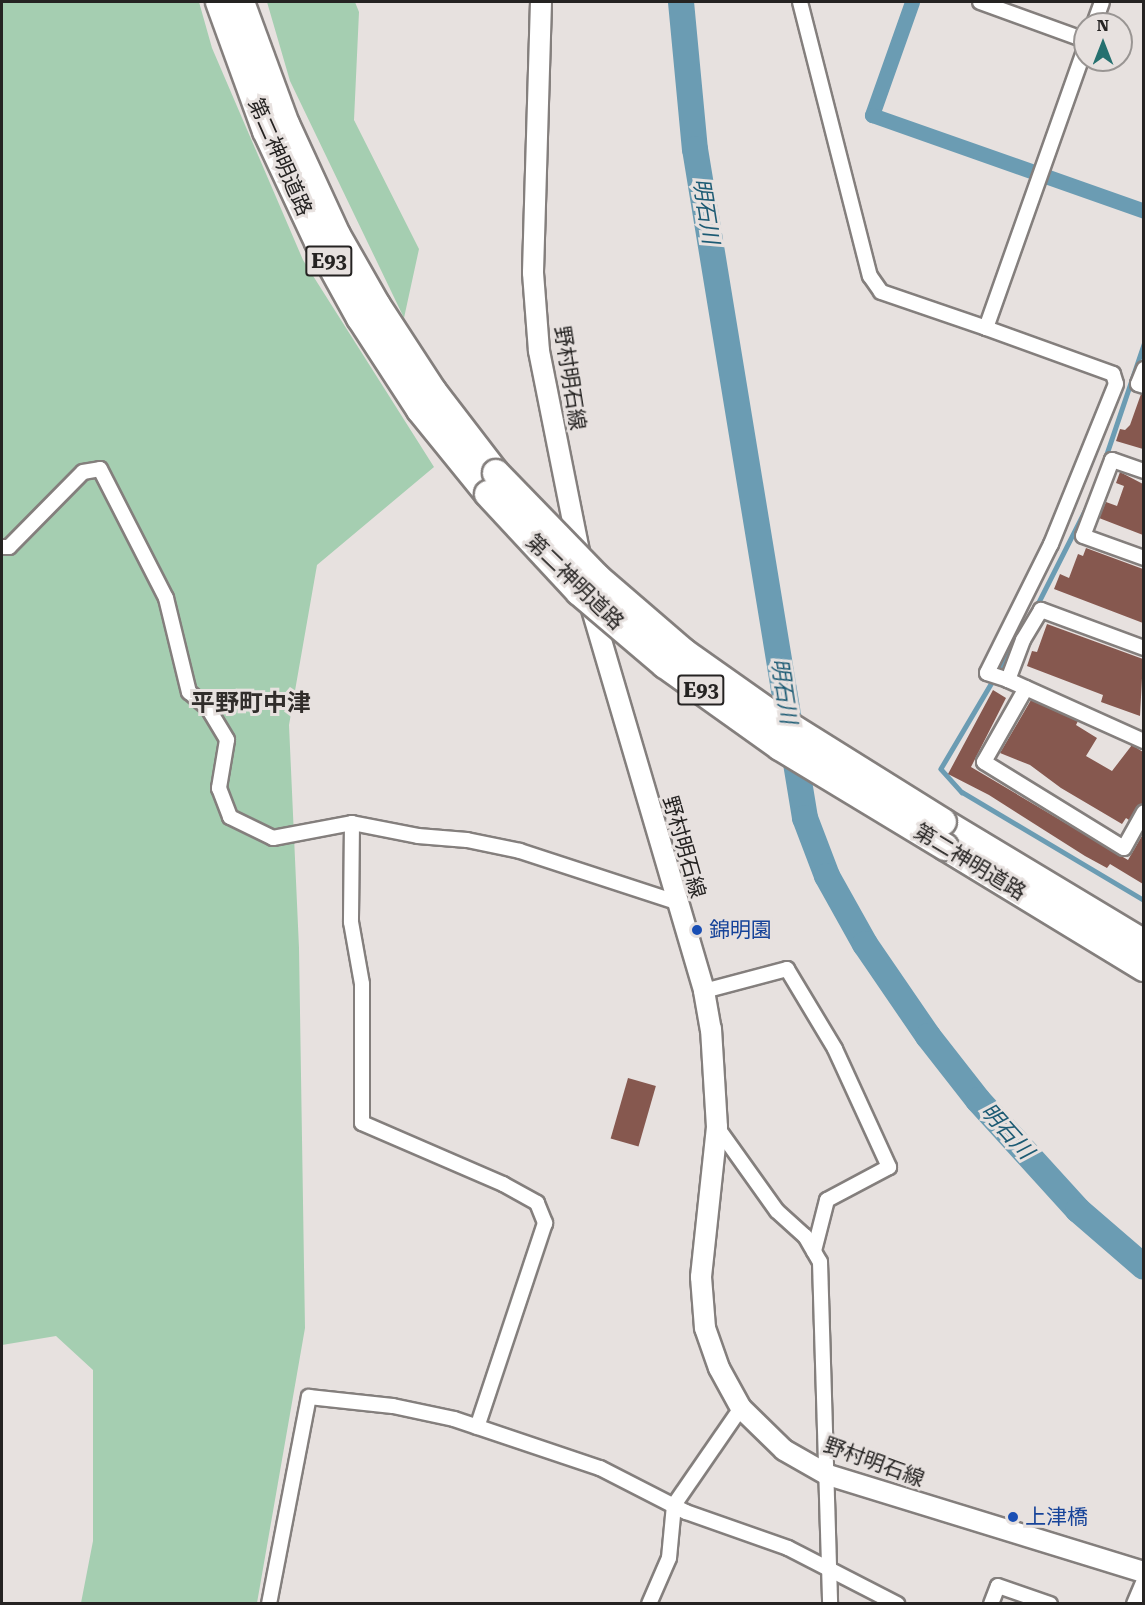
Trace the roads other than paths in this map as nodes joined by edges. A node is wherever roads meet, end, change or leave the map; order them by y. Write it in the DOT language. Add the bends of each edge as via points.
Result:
graph roads {
  1 [pos="219,2"];
  2 [pos="241,2"];
  3 [pos="541,2"];
  4 [pos="800,2"];
  5 [pos="980,2"];
  6 [pos="1073,35"];
  7 [pos="1077,72"];
  8 [pos="986,328"];
  9 [pos="1143,369"];
  10 [pos="1143,386"];
  11 [pos="1143,471"];
  12 [pos="492,484"];
  13 [pos="2,547"];
  14 [pos="1143,558"];
  15 [pos="1143,648"];
  16 [pos="1008,680"];
  17 [pos="1026,688"];
  18 [pos="1143,741"];
  19 [pos="1143,812"];
  20 [pos="352,823"];
  21 [pos="676,902"];
  22 [pos="1143,943"];
  23 [pos="1143,968"];
  24 [pos="704,991"];
  25 [pos="717,1127"];
  26 [pos="814,1251"];
  27 [pos="741,1408"];
  28 [pos="477,1427"];
  29 [pos="828,1475"];
  30 [pos="674,1505"];
  31 [pos="829,1568"];
  32 [pos="1143,1572"];
  33 [pos="1143,1580"];
  34 [pos="269,1604"];
  35 [pos="649,1604"];
  36 [pos="830,1604"];
  37 [pos="897,1604"];
  38 [pos="991,1604"];
  39 [pos="1050,1604"];
  40 [pos="1134,1604"];
  1 -- 12 [label="highway, 第二神明道路 / E93" via="267,131 318,242 360,318 420,410"];
  2 -- 12 [label="highway, 第二神明道路 / E93" via="286,124 337,235 377,305"];
  3 -- 21 [label="main road, 野村明石線" via="533,173 533,273 539,351 594,624"];
  4 -- 8 [label="street" via="870,276 881,292"];
  5 -- 6 [label="street"];
  7 -- 8 [label="street"];
  8 -- 16 [label="street" via="1113,374 1116,384 1051,544 987,673"];
  9 -- 10 [label="street" via="1138,384"];
  11 -- 14 [label="street" via="1112,460 1083,536"];
  12 -- 22 [label="highway, 第二神明道路 / E93, bridge" via="684,652 780,720"];
  12 -- 23 [label="highway, 第二神明道路 / E93, bridge" via="579,592 665,665 780,747"];
  13 -- 20 [label="street" via="9,547 83,472 100,469 166,598 189,692 208,708 227,740 219,788 230,817 273,838"];
  15 -- 16 [label="street" via="1041,610 1023,640"];
  16 -- 17 [label="street"];
  17 -- 18 [label="street"];
  17 -- 19 [label="street" via="984,762 1124,848"];
  20 -- 21 [label="street" via="520,851"];
  20 -- 28 [label="street" via="351,922 362,984 362,1123 504,1184 537,1203 545,1223"];
  21 -- 24 [label="main road, 野村明石線"];
  24 -- 25 [label="main road, 野村明石線" via="711,1029"];
  24 -- 26 [label="street" via="787,969 836,1050 889,1167 827,1200"];
  25 -- 26 [label="street" via="777,1211 805,1236"];
  25 -- 27 [label="main road, 野村明石線" via="701,1277 705,1328 719,1368"];
  26 -- 29 [label="street" via="820,1262"];
  27 -- 29 [label="main road, 野村明石線" via="784,1450"];
  27 -- 30 [label="street"];
  28 -- 30 [label="street" via="600,1468"];
  28 -- 34 [label="street" via="393,1406 309,1397"];
  29 -- 31 [label="street"];
  29 -- 32 [label="main road, 野村明石線"];
  30 -- 31 [label="street" via="788,1548"];
  30 -- 35 [label="street" via="669,1558"];
  31 -- 36 [label="street"];
  31 -- 37 [label="street"];
  33 -- 40 [label="street"];
  38 -- 39 [label="street" via="998,1586"];
}
